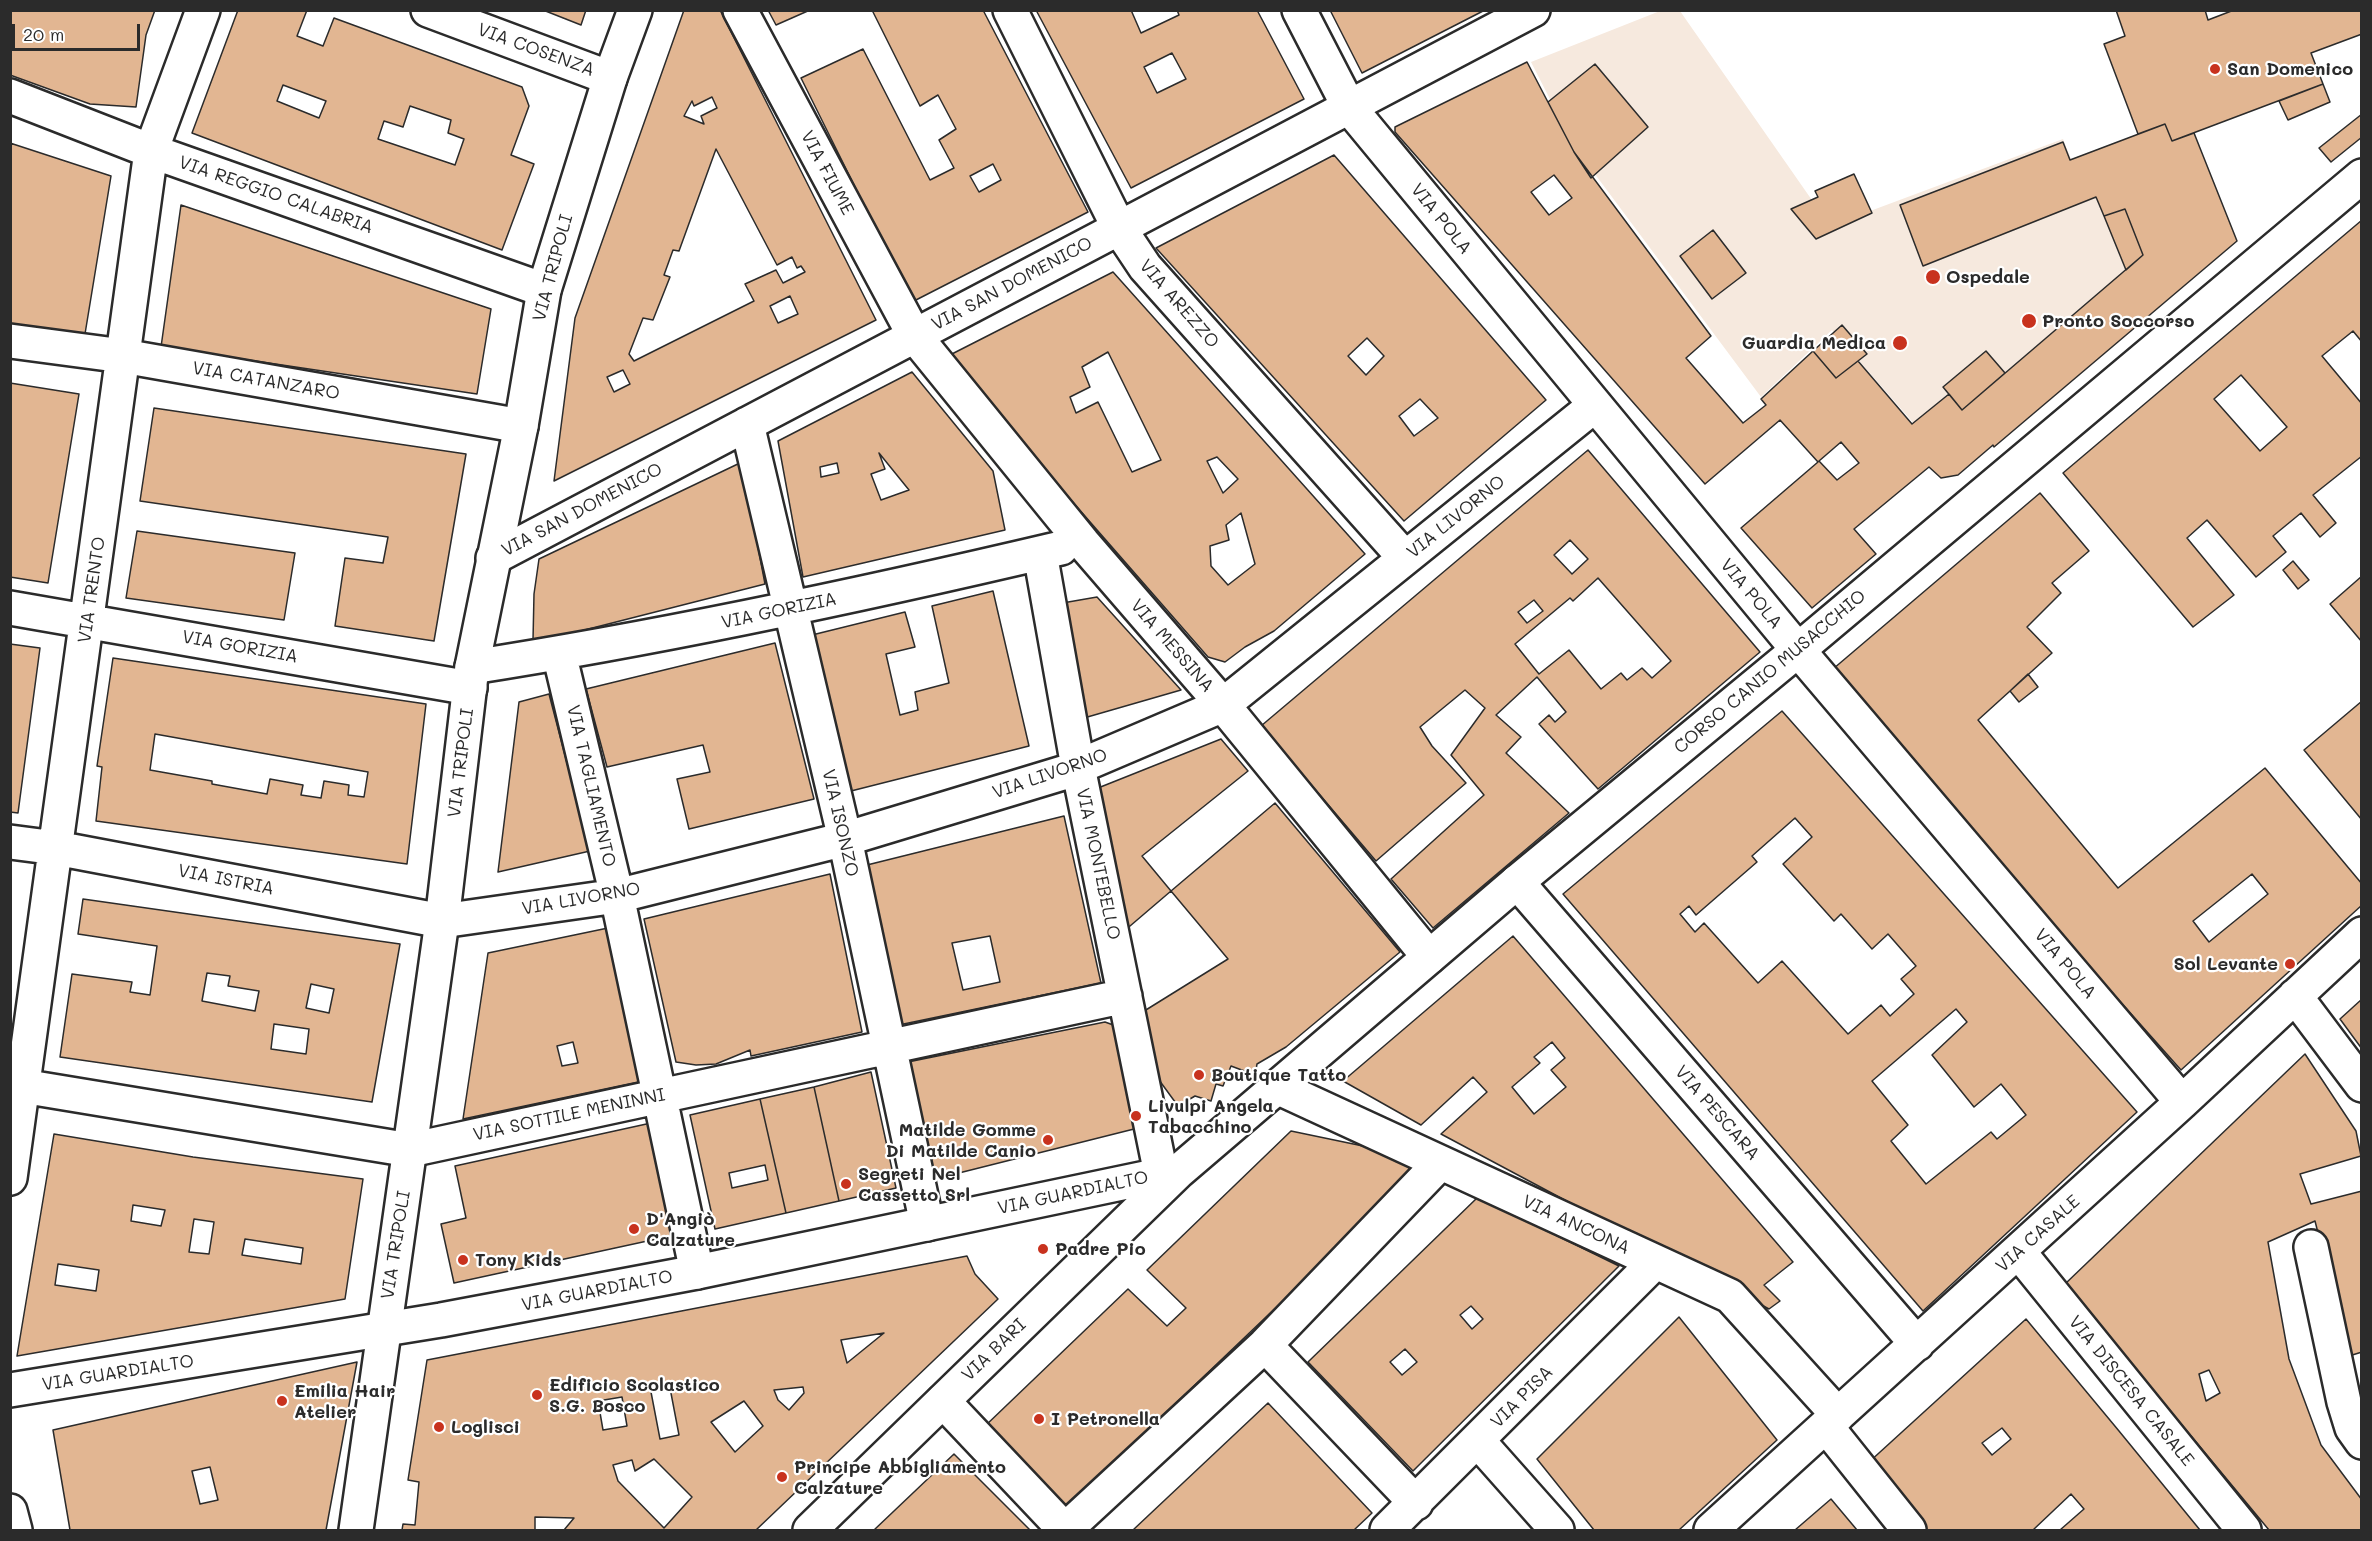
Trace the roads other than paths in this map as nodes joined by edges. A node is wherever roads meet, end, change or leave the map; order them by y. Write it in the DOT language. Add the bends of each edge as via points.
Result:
graph roads {
  1 [pos="203,10"];
  2 [pos="428,10"];
  3 [pos="635,10"];
  4 [pos="740,10"];
  5 [pos="1010,10"];
  6 [pos="1299,10"];
  7 [pos="1533,10"];
  8 [pos="610,78"];
  9 [pos="10,96"];
  10 [pos="1349,107"];
  11 [pos="151,151"];
  12 [pos="2361,176"];
  13 [pos="1119,228"];
  14 [pos="544,290"];
  15 [pos="914,335"];
  16 [pos="10,341"];
  17 [pos="123,356"];
  18 [pos="1594,405"];
  19 [pos="747,424"];
  20 [pos="520,426"];
  21 [pos="1083,543"];
  22 [pos="1040,553"];
  23 [pos="493,558"];
  24 [pos="1405,558"];
  25 [pos="10,608"];
  26 [pos="790,610"];
  27 [pos="88,620"];
  28 [pos="1798,650"];
  29 [pos="559,653"];
  30 [pos="471,677"];
  31 [pos="1223,705"];
  32 [pos="1078,767"];
  33 [pos="845,839"];
  34 [pos="10,842"];
  35 [pos="56,848"];
  36 [pos="1517,882"];
  37 [pos="617,896"];
  38 [pos="442,921"];
  39 [pos="2361,934"];
  40 [pos="1429,957"];
  41 [pos="1125,996"];
  42 [pos="2295,996"];
  43 [pos="889,1045"];
  44 [pos="17,1084"];
  45 [pos="2361,1086"];
  46 [pos="1277,1087"];
  47 [pos="659,1096"];
  48 [pos="2182,1102"];
  49 [pos="410,1150"];
  50 [pos="1440,1162"];
  51 [pos="1170,1173"];
  52 [pos="10,1178"];
  53 [pos="927,1224"];
  54 [pos="2311,1247"];
  55 [pos="2018,1251"];
  56 [pos="1655,1262"];
  57 [pos="697,1272"];
  58 [pos="383,1331"];
  59 [pos="1265,1344"];
  60 [pos="1917,1344"];
  61 [pos="10,1390"];
  62 [pos="2353,1395"];
  63 [pos="943,1401"];
  64 [pos="1832,1421"];
  65 [pos="1478,1441"];
  66 [pos="2361,1442"];
  67 [pos="1416,1503"];
  68 [pos="10,1511"];
  69 [pos="15,1530"];
  70 [pos="356,1530"];
  71 [pos="810,1530"];
  72 [pos="1065,1530"];
  73 [pos="1387,1530"];
  74 [pos="1557,1530"];
  75 [pos="1711,1530"];
  76 [pos="1909,1530"];
  77 [pos="2244,1530"];
  1 -- 11 [label="street, VIA TRENTO"];
  2 -- 8 [label="street, VIA COSENZA"];
  3 -- 8 [label="street, VIA TRIPOLI"];
  4 -- 15 [label="street, VIA FIUME"];
  5 -- 13 [label="street, VIA AREZZO"];
  6 -- 10 [label="street, VIA POLA"];
  7 -- 10 [label="street, VIA SAN DOMENICO"];
  8 -- 14 [label="street, VIA TRIPOLI"];
  9 -- 11 [label="street, VIA REGGIO CALABRIA"];
  10 -- 13 [label="street, VIA SAN DOMENICO"];
  10 -- 18 [label="street, VIA POLA"];
  11 -- 14 [label="street, VIA REGGIO CALABRIA"];
  11 -- 17 [label="street, VIA TRENTO"];
  12 -- 28 [label="street, CORSO CANIO MUSACCHIO"];
  13 -- 15 [label="street, VIA SAN DOMENICO"];
  13 -- 24 [label="street, VIA AREZZO" via="1145,267"];
  14 -- 20 [label="street, VIA TRIPOLI"];
  15 -- 19 [label="street, VIA SAN DOMENICO"];
  15 -- 21 [label="street, VIA MESSINA"];
  16 -- 17 [label="street, VIA CATANZARO"];
  17 -- 20 [label="street, VIA CATANZARO"];
  17 -- 27 [label="street, VIA TRENTO"];
  18 -- 24 [label="street, VIA LIVORNO"];
  18 -- 28 [label="street, VIA POLA"];
  19 -- 23 [label="street, VIA SAN DOMENICO"];
  19 -- 26 [label="street, VIA ISONZO"];
  20 -- 23 [label="street, VIA TRIPOLI"];
  21 -- 22 [label="street, VIA GORIZIA"];
  21 -- 31 [label="street, VIA MESSINA"];
  22 -- 26 [label="street, VIA GORIZIA"];
  22 -- 32 [label="street, VIA MONTEBELLO"];
  23 -- 30 [label="street, VIA TRIPOLI"];
  24 -- 31 [label="street, VIA LIVORNO"];
  25 -- 27 [label="street, VIA GORIZIA"];
  26 -- 29 [label="street, VIA GORIZIA"];
  26 -- 33 [label="street, VIA ISONZO"];
  27 -- 30 [label="street, VIA GORIZIA"];
  27 -- 35 [label="street, VIA TRENTO"];
  28 -- 36 [label="street, CORSO CANIO MUSACCHIO"];
  28 -- 48 [label="street, VIA POLA"];
  29 -- 30 [label="street, VIA GORIZIA"];
  29 -- 37 [label="street, VIA TAGLIAMENTO"];
  30 -- 38 [label="street, VIA TRIPOLI"];
  31 -- 32 [label="street, VIA LIVORNO"];
  31 -- 40 [label="street, VIA MESSINA"];
  32 -- 33 [label="street, VIA LIVORNO"];
  32 -- 41 [label="street, VIA MONTEBELLO"];
  33 -- 37 [label="street, VIA LIVORNO"];
  33 -- 43 [label="street, VIA ISONZO"];
  34 -- 35 [label="street, VIA ISTRIA"];
  35 -- 38 [label="street, VIA ISTRIA"];
  35 -- 44 [label="street, VIA TRENTO"];
  36 -- 40 [label="street, CORSO CANIO MUSACCHIO"];
  36 -- 60 [label="street, VIA PESCARA"];
  37 -- 38 [label="street, VIA LIVORNO"];
  37 -- 47 [label="street, VIA TAGLIAMENTO"];
  38 -- 49 [label="street, VIA TRIPOLI"];
  39 -- 42 [label="street, VIA CASALE"];
  40 -- 46 [label="street, CORSO CANIO MUSACCHIO"];
  41 -- 43 [label="street, VIA SOTTILE MENINNI"];
  41 -- 51 [label="street, VIA MONTEBELLO"];
  42 -- 45 [label="street"];
  42 -- 48 [label="street, VIA CASALE"];
  43 -- 47 [label="street, VIA SOTTILE MENINNI"];
  43 -- 53 [label="street, VIA ISONZO"];
  44 -- 49 [label="street, VIA SOTTILE MENINNI"];
  44 -- 52 [label="street, VIA TRENTO"];
  46 -- 50 [label="street, VIA ANCONA"];
  46 -- 51 [label="street, CORSO CANIO MUSACCHIO"];
  47 -- 49 [label="street, VIA SOTTILE MENINNI"];
  47 -- 57 [label="street, VIA TAGLIAMENTO"];
  48 -- 55 [label="street, VIA CASALE"];
  49 -- 58 [label="street, VIA TRIPOLI"];
  50 -- 56 [label="street, VIA ANCONA"];
  50 -- 59 [label="street"];
  51 -- 53 [label="street, VIA GUARDIALTO"];
  51 -- 63 [label="street, VIA BARI"];
  53 -- 57 [label="street, VIA GUARDIALTO"];
  54 -- 62 [label="street"];
  55 -- 60 [label="street, VIA CASALE"];
  55 -- 77 [label="street, VIA DISCESA CASALE"];
  56 -- 64 [label="street, VIA ANCONA" via="1730,1296"];
  56 -- 65 [label="street, VIA PISA"];
  57 -- 58 [label="street, VIA GUARDIALTO"];
  58 -- 61 [label="street, VIA GUARDIALTO"];
  58 -- 70 [label="street, VIA TRIPOLI"];
  59 -- 67 [label="street"];
  59 -- 72 [label="street"];
  60 -- 64 [label="street, VIA CASALE"];
  62 -- 66 [label="street" via="2352,1428"];
  63 -- 71 [label="street, VIA BARI"];
  63 -- 72 [label="street"];
  64 -- 75 [label="street, VIA CASALE"];
  64 -- 76 [label="street, VIA ANCONA"];
  65 -- 67 [label="street, VIA PISA"];
  65 -- 74 [label="street"];
  67 -- 73 [label="street, VIA PISA"];
  68 -- 69 [label="street"];
}
